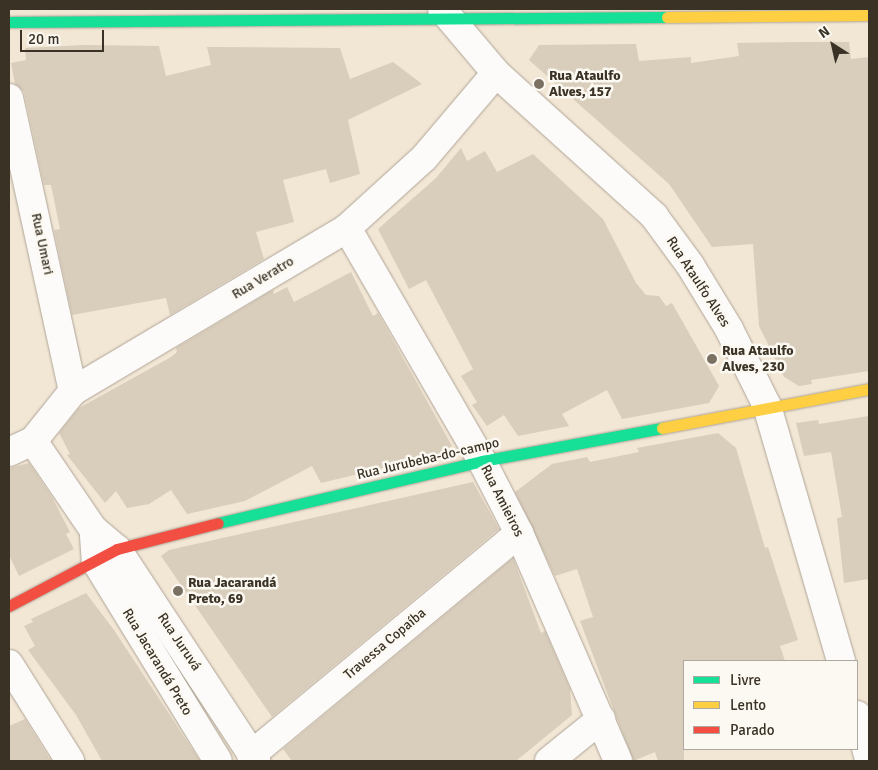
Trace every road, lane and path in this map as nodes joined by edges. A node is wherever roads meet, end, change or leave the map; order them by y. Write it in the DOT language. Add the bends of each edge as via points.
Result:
graph roads {
  1 [pos="445,14"];
  2 [pos="869,15"];
  3 [pos="9,22"];
  4 [pos="496,73"];
  5 [pos="9,98"];
  6 [pos="19,192"];
  7 [pos="348,228"];
  8 [pos="869,389"];
  9 [pos="73,390"];
  10 [pos="767,406"];
  11 [pos="33,441"];
  12 [pos="9,452"];
  13 [pos="482,461"];
  14 [pos="519,532"];
  15 [pos="106,555"];
  16 [pos="9,606"];
  17 [pos="841,660"];
  18 [pos="9,664"];
  19 [pos="601,719"];
  20 [pos="858,719"];
  21 [pos="253,758"];
  22 [pos="869,759"];
  23 [pos="70,761"];
  24 [pos="218,761"];
  25 [pos="549,761"];
  26 [pos="618,761"];
  1 -- 2 [label="street"];
  1 -- 3 [label="street"];
  1 -- 4 [label="street, Rua Ataulfo Alves"];
  4 -- 7 [label="street, Rua Veratro" via="424,158"];
  4 -- 10 [label="street, Rua Ataulfo Alves" via="654,216 690,265 724,321"];
  5 -- 6 [label="street, Rua Umari"];
  6 -- 9 [label="street, Rua Umari"];
  7 -- 9 [label="street, Rua Veratro"];
  7 -- 13 [label="street, Rua Amieiros"];
  8 -- 10 [label="street, Rua Jurubeba-do-campo"];
  9 -- 11 [label="street, Rua Veratro"];
  10 -- 13 [label="street, Rua Jurubeba-do-campo"];
  10 -- 17 [label="street, Rua Ataulfo Alves"];
  11 -- 12 [label="street, Rua Veratro"];
  11 -- 15 [label="street, Rua Juruvá" via="93,529"];
  13 -- 14 [label="street, Rua Amieiros"];
  13 -- 15 [label="street, Rua Jurubeba-do-campo"];
  14 -- 19 [label="street, Rua Amieiros"];
  14 -- 21 [label="street, Travessa Copaíba"];
  15 -- 16 [label="street, Rua Jurubeba-do-campo"];
  15 -- 21 [label="street, Rua Juruvá"];
  15 -- 24 [label="street, Rua Jacarandá Preto"];
  18 -- 23 [label="street"];
  19 -- 25 [label="street"];
  19 -- 26 [label="street, Rua Amieiros"];
  20 -- 22 [label="street"];
}
